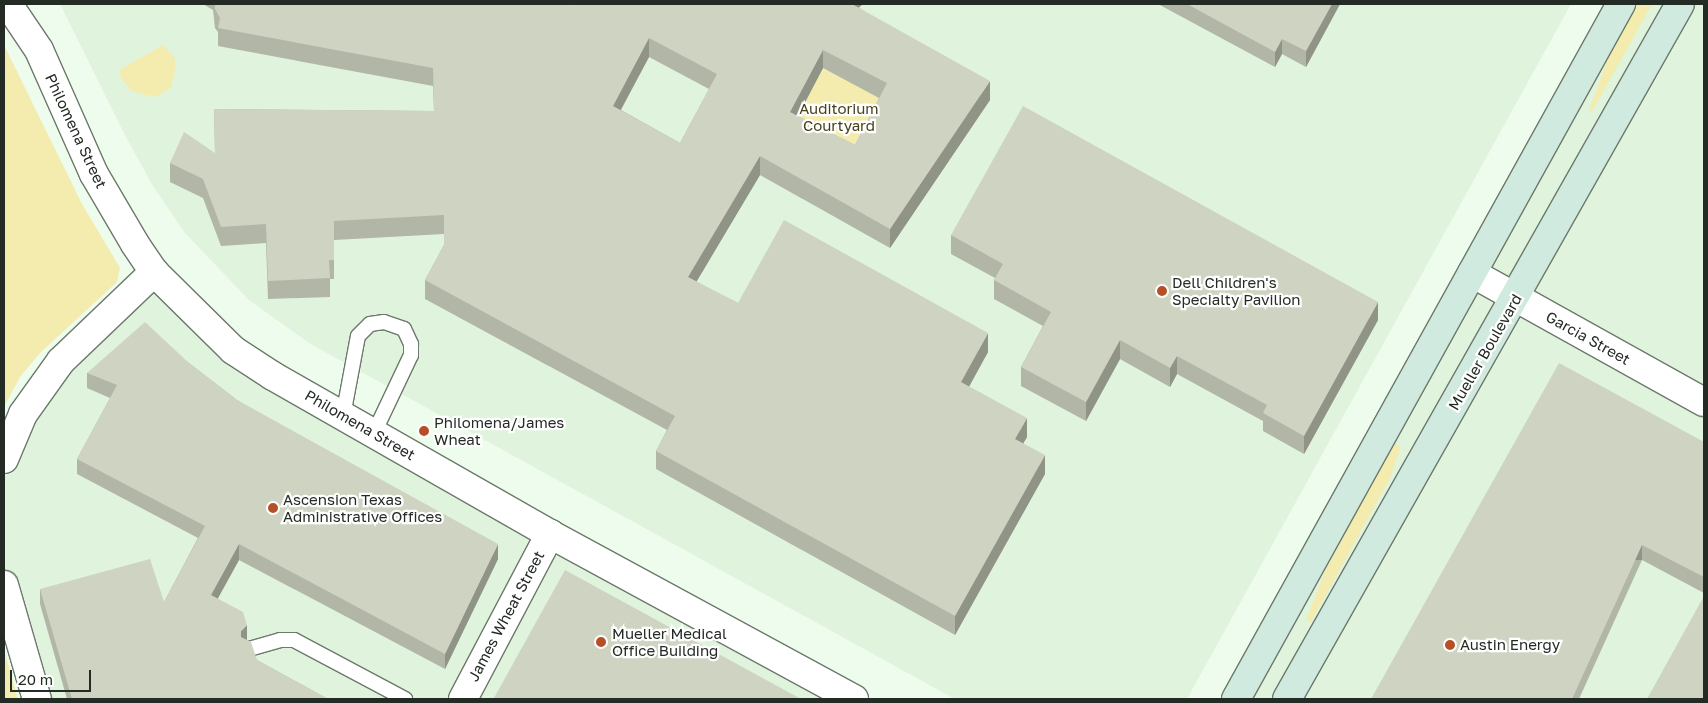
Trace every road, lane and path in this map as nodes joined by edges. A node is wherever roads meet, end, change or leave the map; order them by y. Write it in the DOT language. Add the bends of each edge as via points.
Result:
graph roads {
  1 [pos="8,4"];
  2 [pos="1621,4"];
  3 [pos="1680,4"];
  4 [pos="154,272"];
  5 [pos="1472,273"];
  6 [pos="1516,298"];
  7 [pos="1704,402"];
  8 [pos="343,416"];
  9 [pos="374,433"];
  10 [pos="4,459"];
  11 [pos="550,534"];
  12 [pos="4,586"];
  13 [pos="249,649"];
  14 [pos="37,699"];
  15 [pos="405,699"];
  16 [pos="463,699"];
  17 [pos="854,699"];
  18 [pos="1236,699"];
  19 [pos="1288,699"];
  1 -- 4 [label="street, Philomena Street" via="39,50 113,210"];
  2 -- 5 [label="street"];
  3 -- 6 [label="street, Mueller Boulevard"];
  4 -- 8 [label="street, Philomena Street" via="233,350"];
  4 -- 10 [label="street" via="61,361 23,414"];
  5 -- 6 [label="street, Garcia Street"];
  5 -- 18 [label="street"];
  6 -- 7 [label="street, Garcia Street"];
  6 -- 19 [label="street, Mueller Boulevard"];
  8 -- 9 [label="street, Philomena Street"];
  8 -- 9 [label="lane" via="358,336 370,324 384,322 404,329 411,344 411,355"];
  9 -- 11 [label="street, Philomena Street"];
  11 -- 16 [label="street, James Wheat Street"];
  11 -- 17 [label="street, Philomena Street"];
  12 -- 14 [label="street"];
  13 -- 15 [label="lane" via="280,640 294,640"];
}
